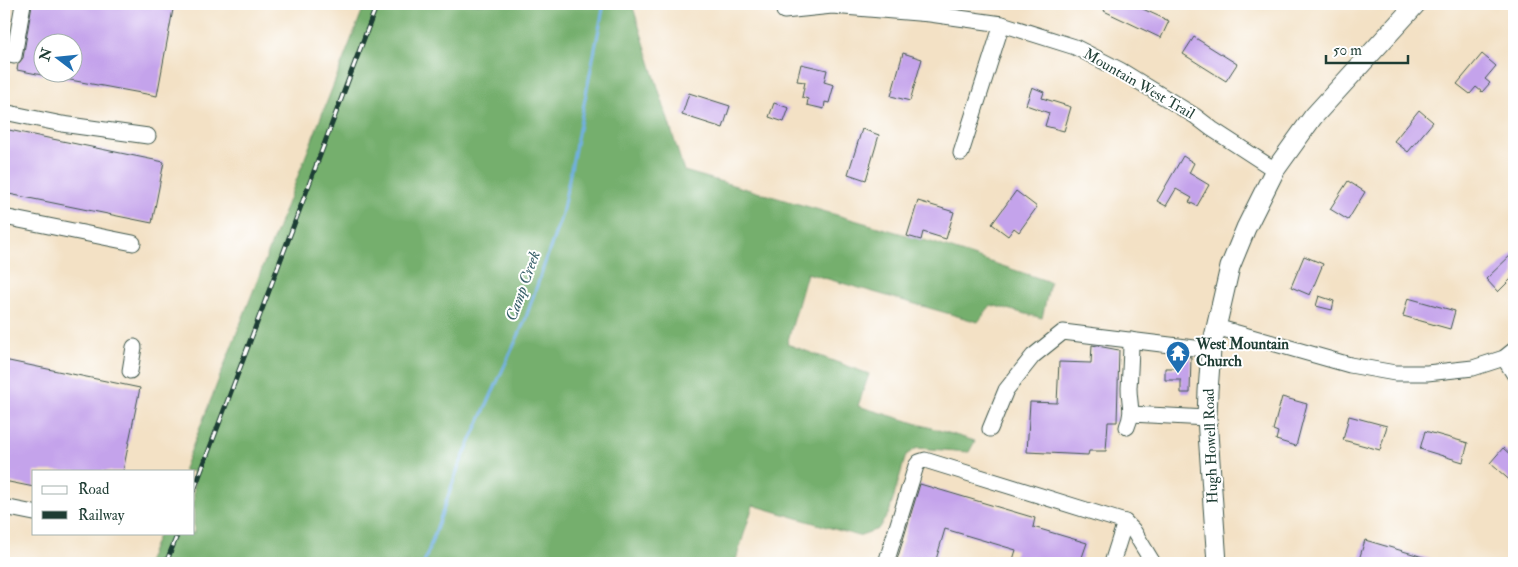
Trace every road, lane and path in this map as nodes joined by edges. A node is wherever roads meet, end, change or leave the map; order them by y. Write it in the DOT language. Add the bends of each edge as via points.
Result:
graph roads {
  1 [pos="23,4"];
  2 [pos="1416,4"];
  3 [pos="784,10"];
  4 [pos="1002,24"];
  5 [pos="4,54"];
  6 [pos="4,112"];
  7 [pos="148,136"];
  8 [pos="961,153"];
  9 [pos="1275,170"];
  10 [pos="4,217"];
  11 [pos="133,243"];
  12 [pos="1216,327"];
  13 [pos="1132,340"];
  14 [pos="134,347"];
  15 [pos="1211,350"];
  16 [pos="1509,354"];
  17 [pos="130,371"];
  18 [pos="1514,374"];
  19 [pos="1208,418"];
  20 [pos="990,429"];
  21 [pos="4,506"];
  22 [pos="32,512"];
  23 [pos="1124,522"];
  24 [pos="886,563"];
  25 [pos="1112,563"];
  26 [pos="1153,563"];
  27 [pos="1218,563"];
  1 -- 5 [label="street" via="14,56"];
  2 -- 9 [label="main road, Hugh Howell Road" via="1313,117"];
  3 -- 4 [label="street, Mountain West Trail" via="832,6"];
  4 -- 8 [label="street"];
  4 -- 9 [label="street, Mountain West Trail" via="1076,47 1120,70"];
  6 -- 7 [label="street"];
  9 -- 12 [label="main road, Hugh Howell Road" via="1230,267"];
  10 -- 11 [label="street"];
  12 -- 15 [label="main road, Hugh Howell Road"];
  12 -- 16 [label="street" via="1350,365 1395,373 1473,368"];
  13 -- 15 [label="street"];
  13 -- 19 [label="street" via="1129,391 1132,407 1129,420"];
  13 -- 20 [label="street" via="1063,332 1033,356 1006,390"];
  14 -- 17 [label="street"];
  15 -- 19 [label="main road, Hugh Howell Road"];
  16 -- 18 [label="street"];
  19 -- 27 [label="main road, Hugh Howell Road"];
  21 -- 22 [label="street"];
  23 -- 24 [label="street" via="925,460 916,466"];
  23 -- 25 [label="street"];
  23 -- 26 [label="street" via="1133,530"];
}
